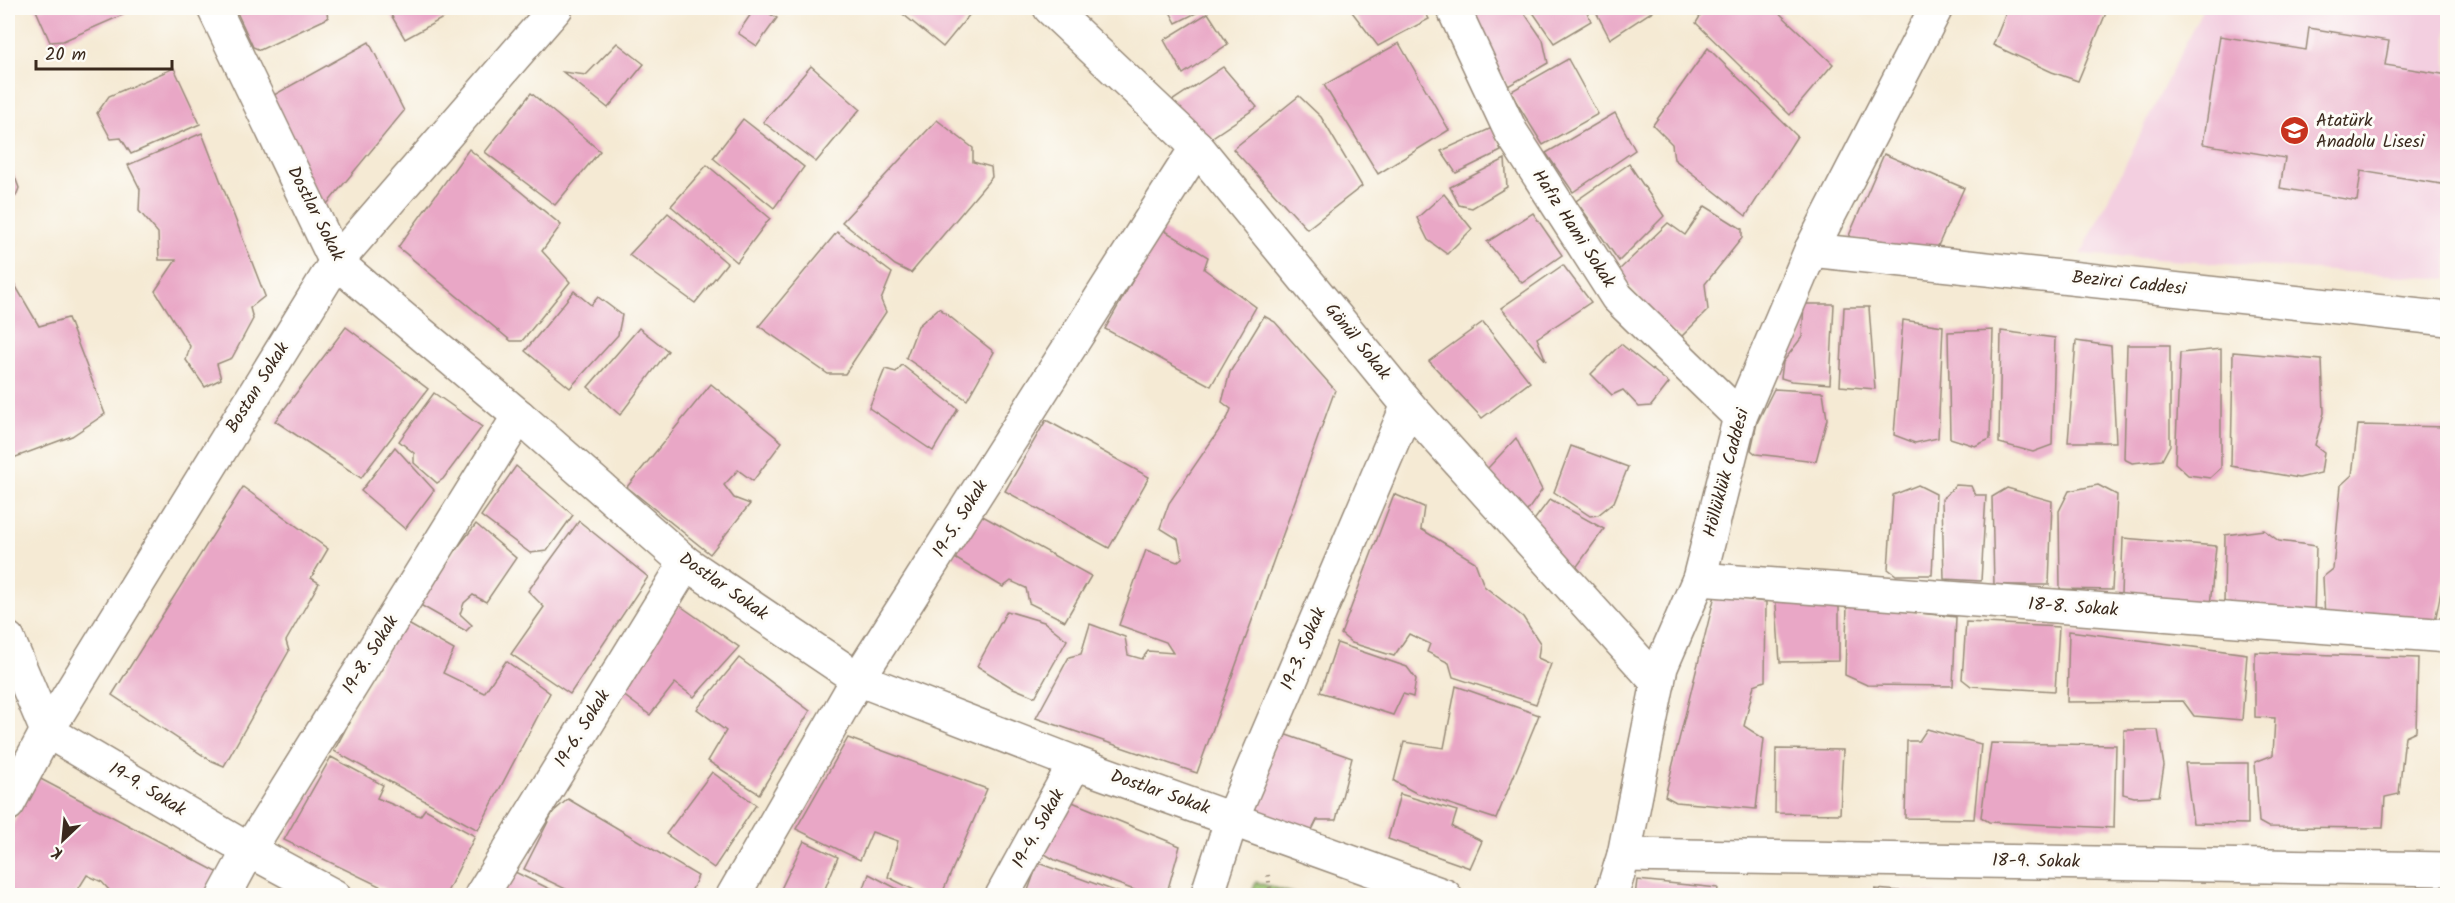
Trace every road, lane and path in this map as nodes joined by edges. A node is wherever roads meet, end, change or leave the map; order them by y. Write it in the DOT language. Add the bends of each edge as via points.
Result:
graph roads {
  1 [pos="214,8"];
  2 [pos="556,8"];
  3 [pos="1050,8"];
  4 [pos="1453,8"];
  5 [pos="1936,8"];
  6 [pos="1197,147"];
  7 [pos="1811,250"];
  8 [pos="336,262"];
  9 [pos="2448,319"];
  10 [pos="1408,405"];
  11 [pos="519,416"];
  12 [pos="1740,417"];
  13 [pos="686,563"];
  14 [pos="1698,579"];
  15 [pos="2448,636"];
  16 [pos="8,639"];
  17 [pos="858,679"];
  18 [pos="1658,683"];
  19 [pos="47,731"];
  20 [pos="1076,763"];
  21 [pos="8,804"];
  22 [pos="1232,818"];
  23 [pos="249,850"];
  24 [pos="1624,855"];
  25 [pos="2448,869"];
  26 [pos="224,896"];
  27 [pos="334,896"];
  28 [pos="481,896"];
  29 [pos="734,896"];
  30 [pos="1002,896"];
  31 [pos="1207,896"];
  32 [pos="1445,896"];
  33 [pos="1611,896"];
  1 -- 8 [label="street, Dostlar Sokak"];
  2 -- 8 [label="street, Bostan Sokak"];
  3 -- 6 [label="street, Gönül Sokak"];
  4 -- 12 [label="street, Hafız Hami Sokak" via="1510,132 1617,297"];
  5 -- 7 [label="street, Höllüklük Caddesi"];
  6 -- 10 [label="street, Gönül Sokak"];
  6 -- 17 [label="street, 19-5. Sokak"];
  7 -- 9 [label="street, Bezirci Caddesi"];
  7 -- 12 [label="street, Höllüklük Caddesi"];
  8 -- 11 [label="street, Dostlar Sokak"];
  8 -- 19 [label="street, Bostan Sokak"];
  10 -- 18 [label="street, Gönül Sokak"];
  10 -- 22 [label="street, 19-3. Sokak"];
  11 -- 13 [label="street, Dostlar Sokak"];
  11 -- 23 [label="street, 19-8. Sokak"];
  12 -- 14 [label="street, Höllüklük Caddesi"];
  13 -- 17 [label="street, Dostlar Sokak"];
  13 -- 28 [label="street, 19-6. Sokak"];
  14 -- 15 [label="street, 18-8. Sokak"];
  14 -- 18 [label="street, Höllüklük Caddesi" via="1660,667"];
  16 -- 19 [label="street"];
  17 -- 20 [label="street, Dostlar Sokak"];
  17 -- 29 [label="street, 19-5. Sokak"];
  18 -- 24 [label="street, Höllüklük Caddesi"];
  19 -- 21 [label="street, Bostan Sokak"];
  19 -- 23 [label="street, 19-9. Sokak"];
  20 -- 22 [label="street, Dostlar Sokak"];
  20 -- 30 [label="street, 19-4. Sokak"];
  22 -- 31 [label="street, 19-3. Sokak"];
  22 -- 32 [label="street, Dostlar Sokak"];
  23 -- 26 [label="street, 19-8. Sokak"];
  23 -- 27 [label="street, 19-9. Sokak"];
  24 -- 25 [label="street, 18-9. Sokak"];
  24 -- 33 [label="street, Höllüklük Caddesi"];
}
